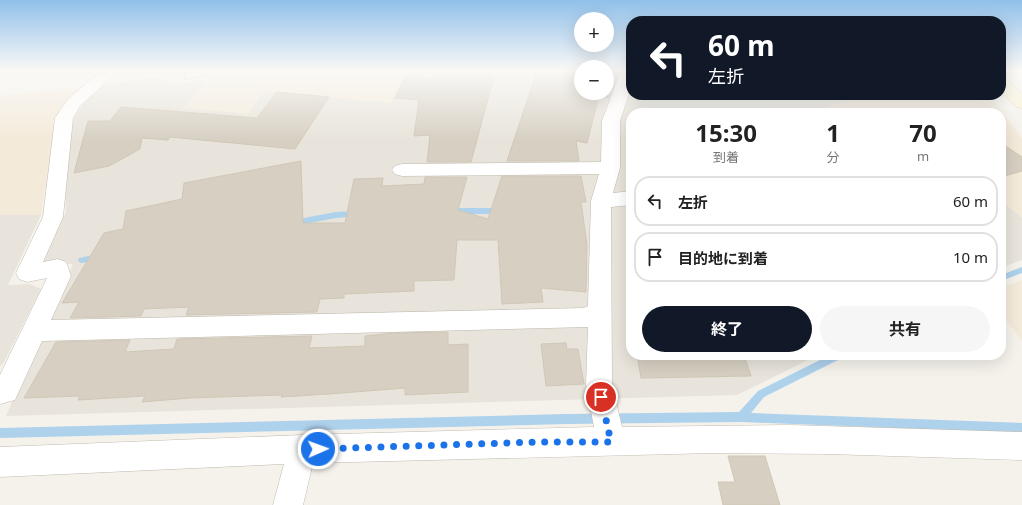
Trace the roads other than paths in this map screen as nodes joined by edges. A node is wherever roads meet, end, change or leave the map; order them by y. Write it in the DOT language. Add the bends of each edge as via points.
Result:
graph roads {
  1 [pos="83,95"];
  2 [pos="620,95"];
  3 [pos="1014,95"];
  4 [pos="1022,103"];
  5 [pos="610,168"];
  6 [pos="402,170"];
  7 [pos="626,198"];
  8 [pos="601,201"];
  9 [pos="600,312"];
  10 [pos="35,331"];
  11 [pos="0,392"];
  12 [pos="611,442"];
  13 [pos="1022,446"];
  14 [pos="302,449"];
  15 [pos="0,462"];
  16 [pos="288,505"];
  1 -- 10 [label="street" via="64,118 53,217 27,273 58,268 60,276"];
  2 -- 5 [label="street" via="611,121"];
  3 -- 4 [label="street"];
  5 -- 6 [label="street"];
  5 -- 8 [label="street"];
  7 -- 8 [label="street"];
  8 -- 9 [label="street"];
  9 -- 10 [label="street" via="585,318"];
  9 -- 12 [label="street" via="599,385"];
  10 -- 11 [label="street" via="6,391"];
  12 -- 13 [label="street" via="716,439"];
  12 -- 14 [label="street"];
  14 -- 15 [label="street"];
  14 -- 16 [label="street"];
}
